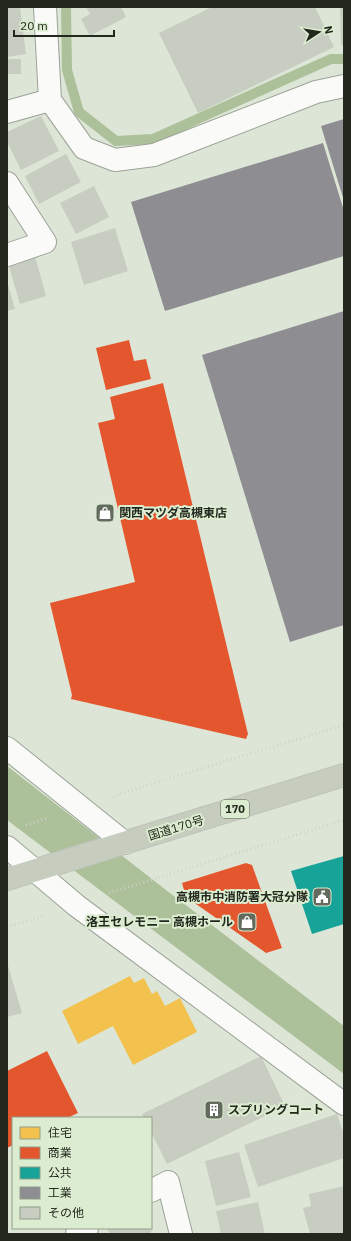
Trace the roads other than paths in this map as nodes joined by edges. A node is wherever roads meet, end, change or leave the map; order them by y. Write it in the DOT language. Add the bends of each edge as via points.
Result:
graph roads {
  1 [pos="45,7"];
  2 [pos="344,86"];
  3 [pos="50,100"];
  4 [pos="7,112"];
  5 [pos="7,182"];
  6 [pos="7,254"];
  7 [pos="7,748"];
  8 [pos="344,775"];
  9 [pos="125,843"];
  10 [pos="7,847"];
  11 [pos="36,871"];
  12 [pos="7,880"];
  13 [pos="344,1104"];
  14 [pos="152,1191"];
  15 [pos="181,1234"];
  1 -- 3 [label="street"];
  2 -- 3 [label="street" via="316,92 154,155 115,160 84,148"];
  3 -- 4 [label="street"];
  5 -- 6 [label="street" via="45,242"];
  7 -- 9 [label="street" via="78,809"];
  8 -- 9 [label="highway, 国道170号 / 170"];
  9 -- 11 [label="highway, 国道170号 / 170"];
  10 -- 11 [label="street"];
  11 -- 12 [label="highway, 国道170号 / 170"];
  11 -- 13 [label="street" via="77,906"];
  14 -- 15 [label="street" via="168,1182"];
}
